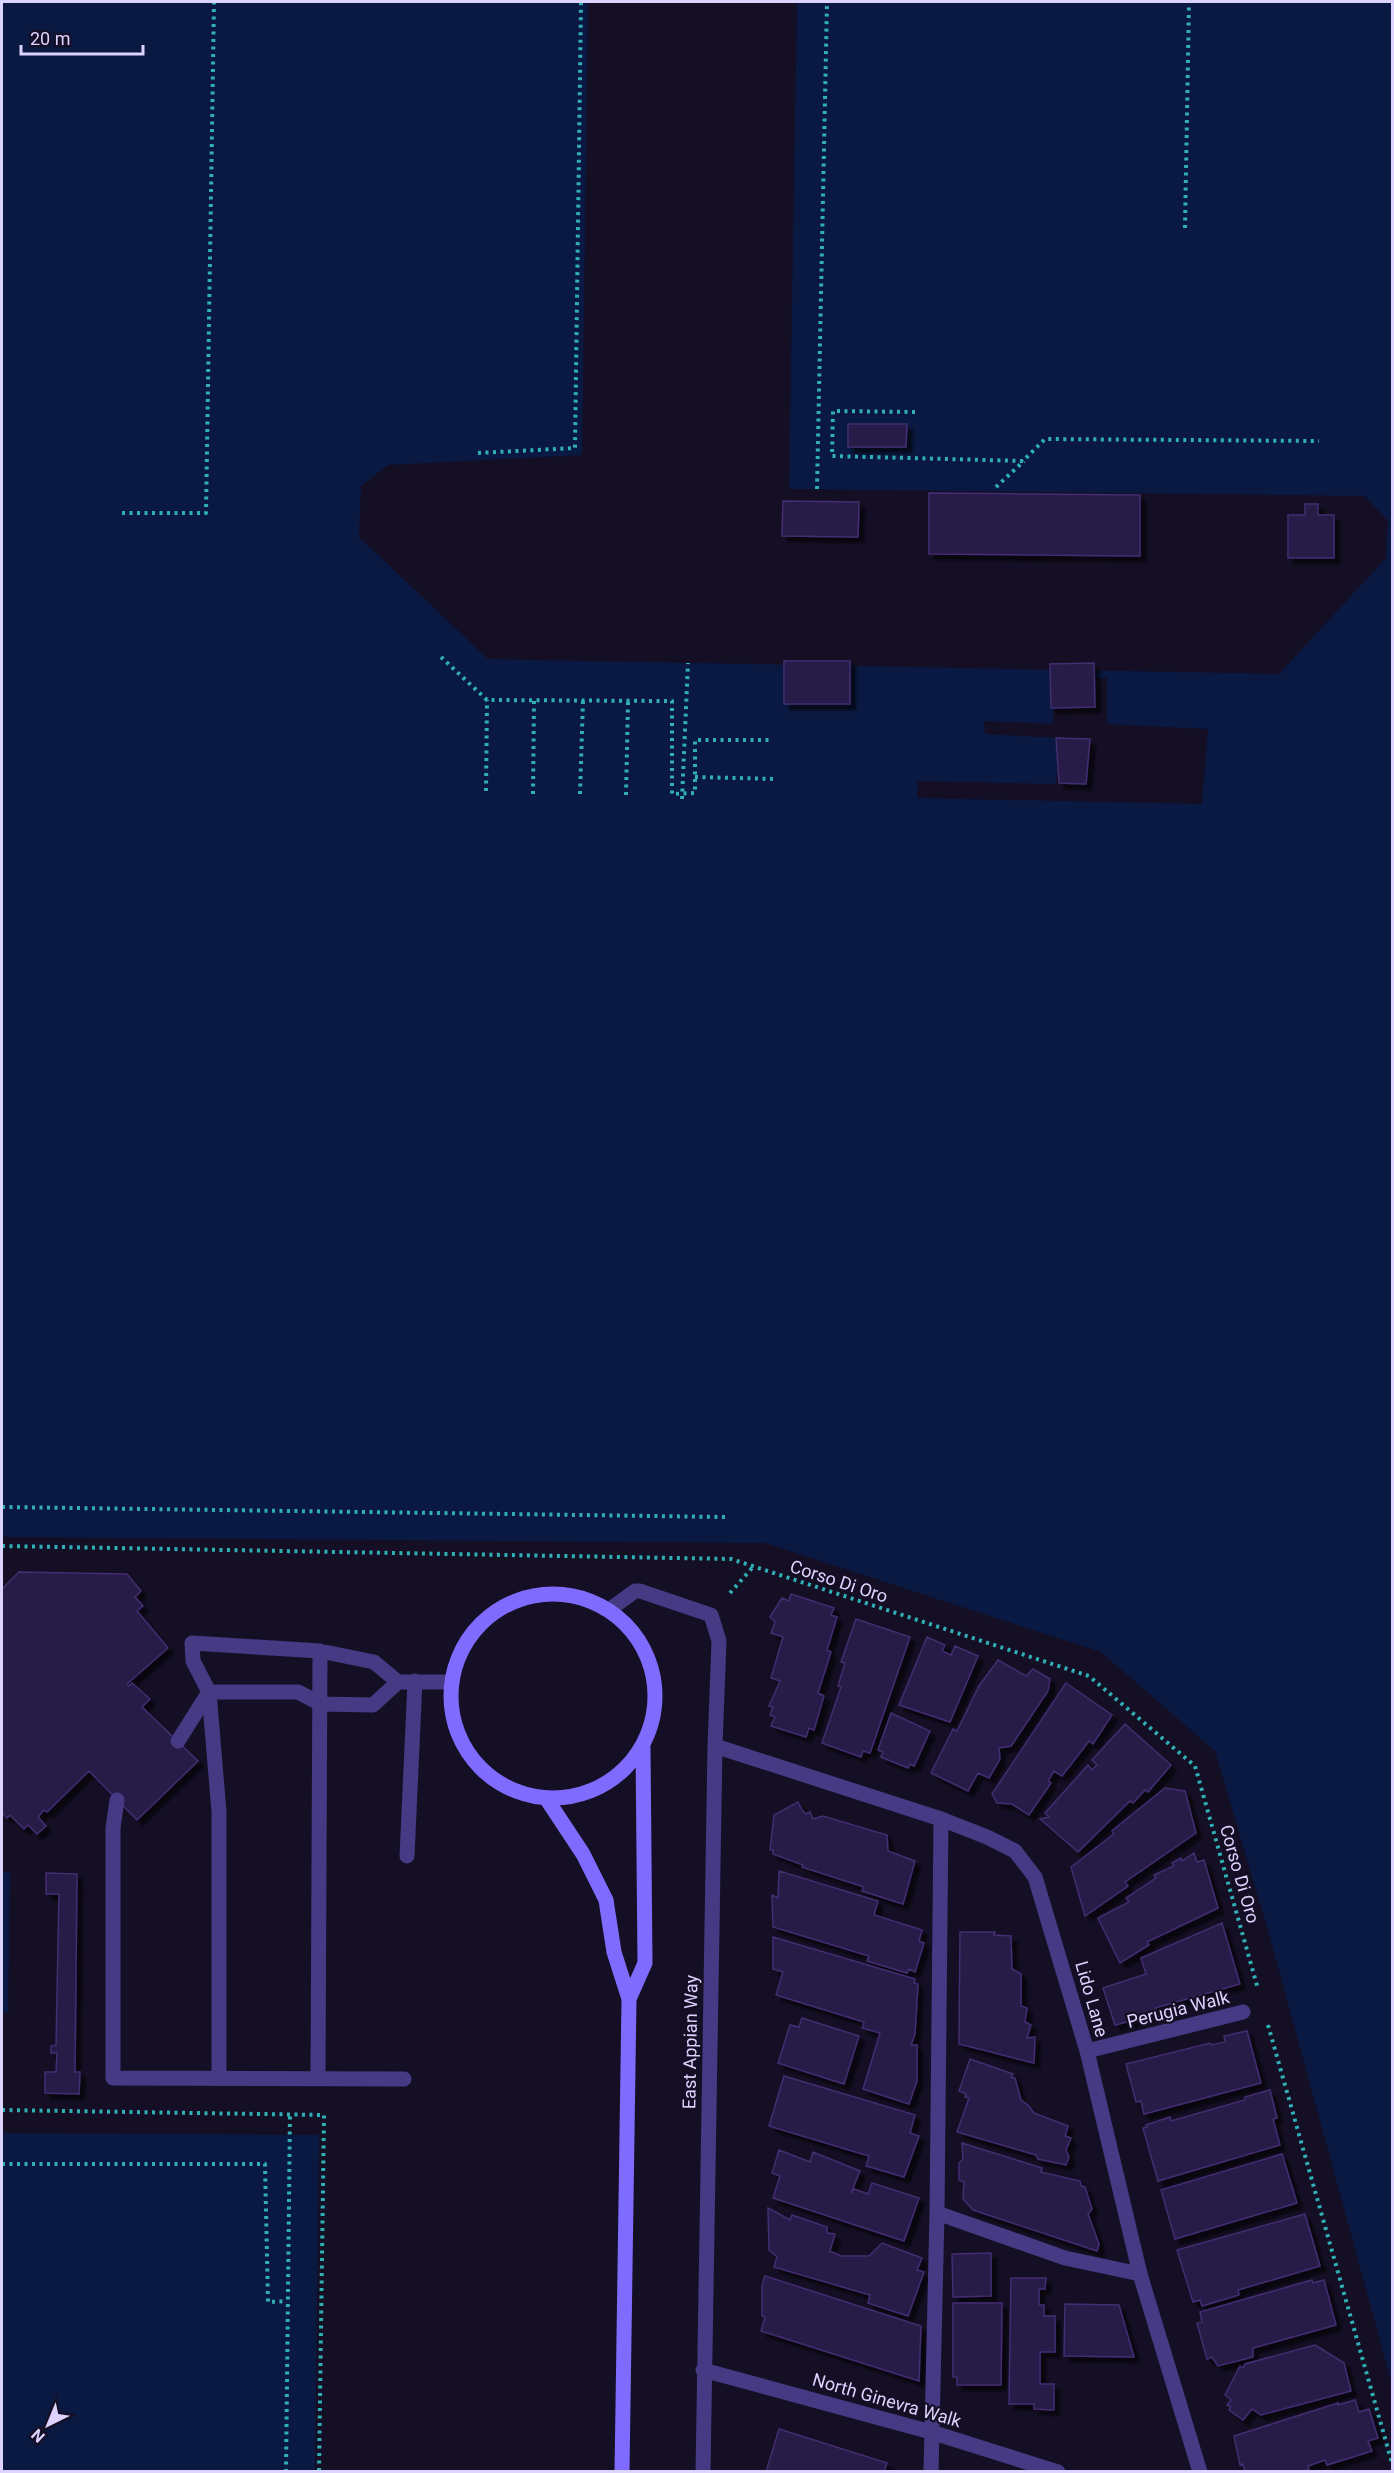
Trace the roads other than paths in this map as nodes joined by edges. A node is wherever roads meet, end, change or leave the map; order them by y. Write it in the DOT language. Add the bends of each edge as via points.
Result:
graph roads {
  1 [pos="609,1610"];
  2 [pos="320,1651"];
  3 [pos="415,1681"];
  4 [pos="398,1682"];
  5 [pos="452,1682"];
  6 [pos="208,1692"];
  7 [pos="321,1704"];
  8 [pos="178,1741"];
  9 [pos="715,1746"];
  10 [pos="642,1747"];
  11 [pos="546,1798"];
  12 [pos="117,1800"];
  13 [pos="940,1819"];
  14 [pos="407,1856"];
  15 [pos="629,2000"];
  16 [pos="1243,2012"];
  17 [pos="1087,2051"];
  18 [pos="219,2077"];
  19 [pos="318,2077"];
  20 [pos="404,2079"];
  21 [pos="937,2213"];
  22 [pos="1140,2274"];
  23 [pos="704,2370"];
  24 [pos="931,2432"];
  25 [pos="622,2472"];
  26 [pos="703,2472"];
  27 [pos="931,2472"];
  28 [pos="1058,2472"];
  29 [pos="1200,2472"];
  1 -- 5 [label="main road" via="586,1599 561,1594 535,1595 511,1603 489,1616 471,1634 458,1657"];
  1 -- 9 [label="street, East Appian Way" via="634,1591 711,1615 719,1641"];
  1 -- 10 [label="main road" via="637,1637 653,1672 655,1710"];
  2 -- 4 [label="street" via="374,1662"];
  2 -- 6 [label="street" via="192,1643 193,1661"];
  2 -- 7 [label="street"];
  3 -- 4 [label="street"];
  3 -- 5 [label="street"];
  3 -- 14 [label="street"];
  4 -- 7 [label="street" via="373,1705"];
  5 -- 11 [label="main road" via="453,1720 477,1765 508,1788"];
  6 -- 7 [label="street" via="297,1692"];
  6 -- 8 [label="street"];
  6 -- 18 [label="street" via="219,1812"];
  7 -- 19 [label="street"];
  9 -- 13 [label="street, Lido Lane"];
  9 -- 23 [label="street, East Appian Way"];
  10 -- 11 [label="main road" via="608,1784 572,1797"];
  10 -- 15 [label="main road" via="645,1963"];
  11 -- 15 [label="main road" via="583,1854 606,1900 614,1952"];
  12 -- 18 [label="street" via="113,1828 113,2078"];
  13 -- 17 [label="street, Lido Lane" via="1015,1851 1035,1877"];
  13 -- 21 [label="street"];
  15 -- 25 [label="main road"];
  16 -- 17 [label="street, Perugia Walk"];
  17 -- 22 [label="street, Lido Lane"];
  18 -- 19 [label="street"];
  19 -- 20 [label="street"];
  21 -- 22 [label="street" via="1065,2258"];
  21 -- 24 [label="street"];
  22 -- 29 [label="street, Lido Lane"];
  23 -- 24 [label="street, North Ginevra Walk"];
  23 -- 26 [label="street, East Appian Way"];
  24 -- 27 [label="street"];
  24 -- 28 [label="street, North Ginevra Walk"];
}
